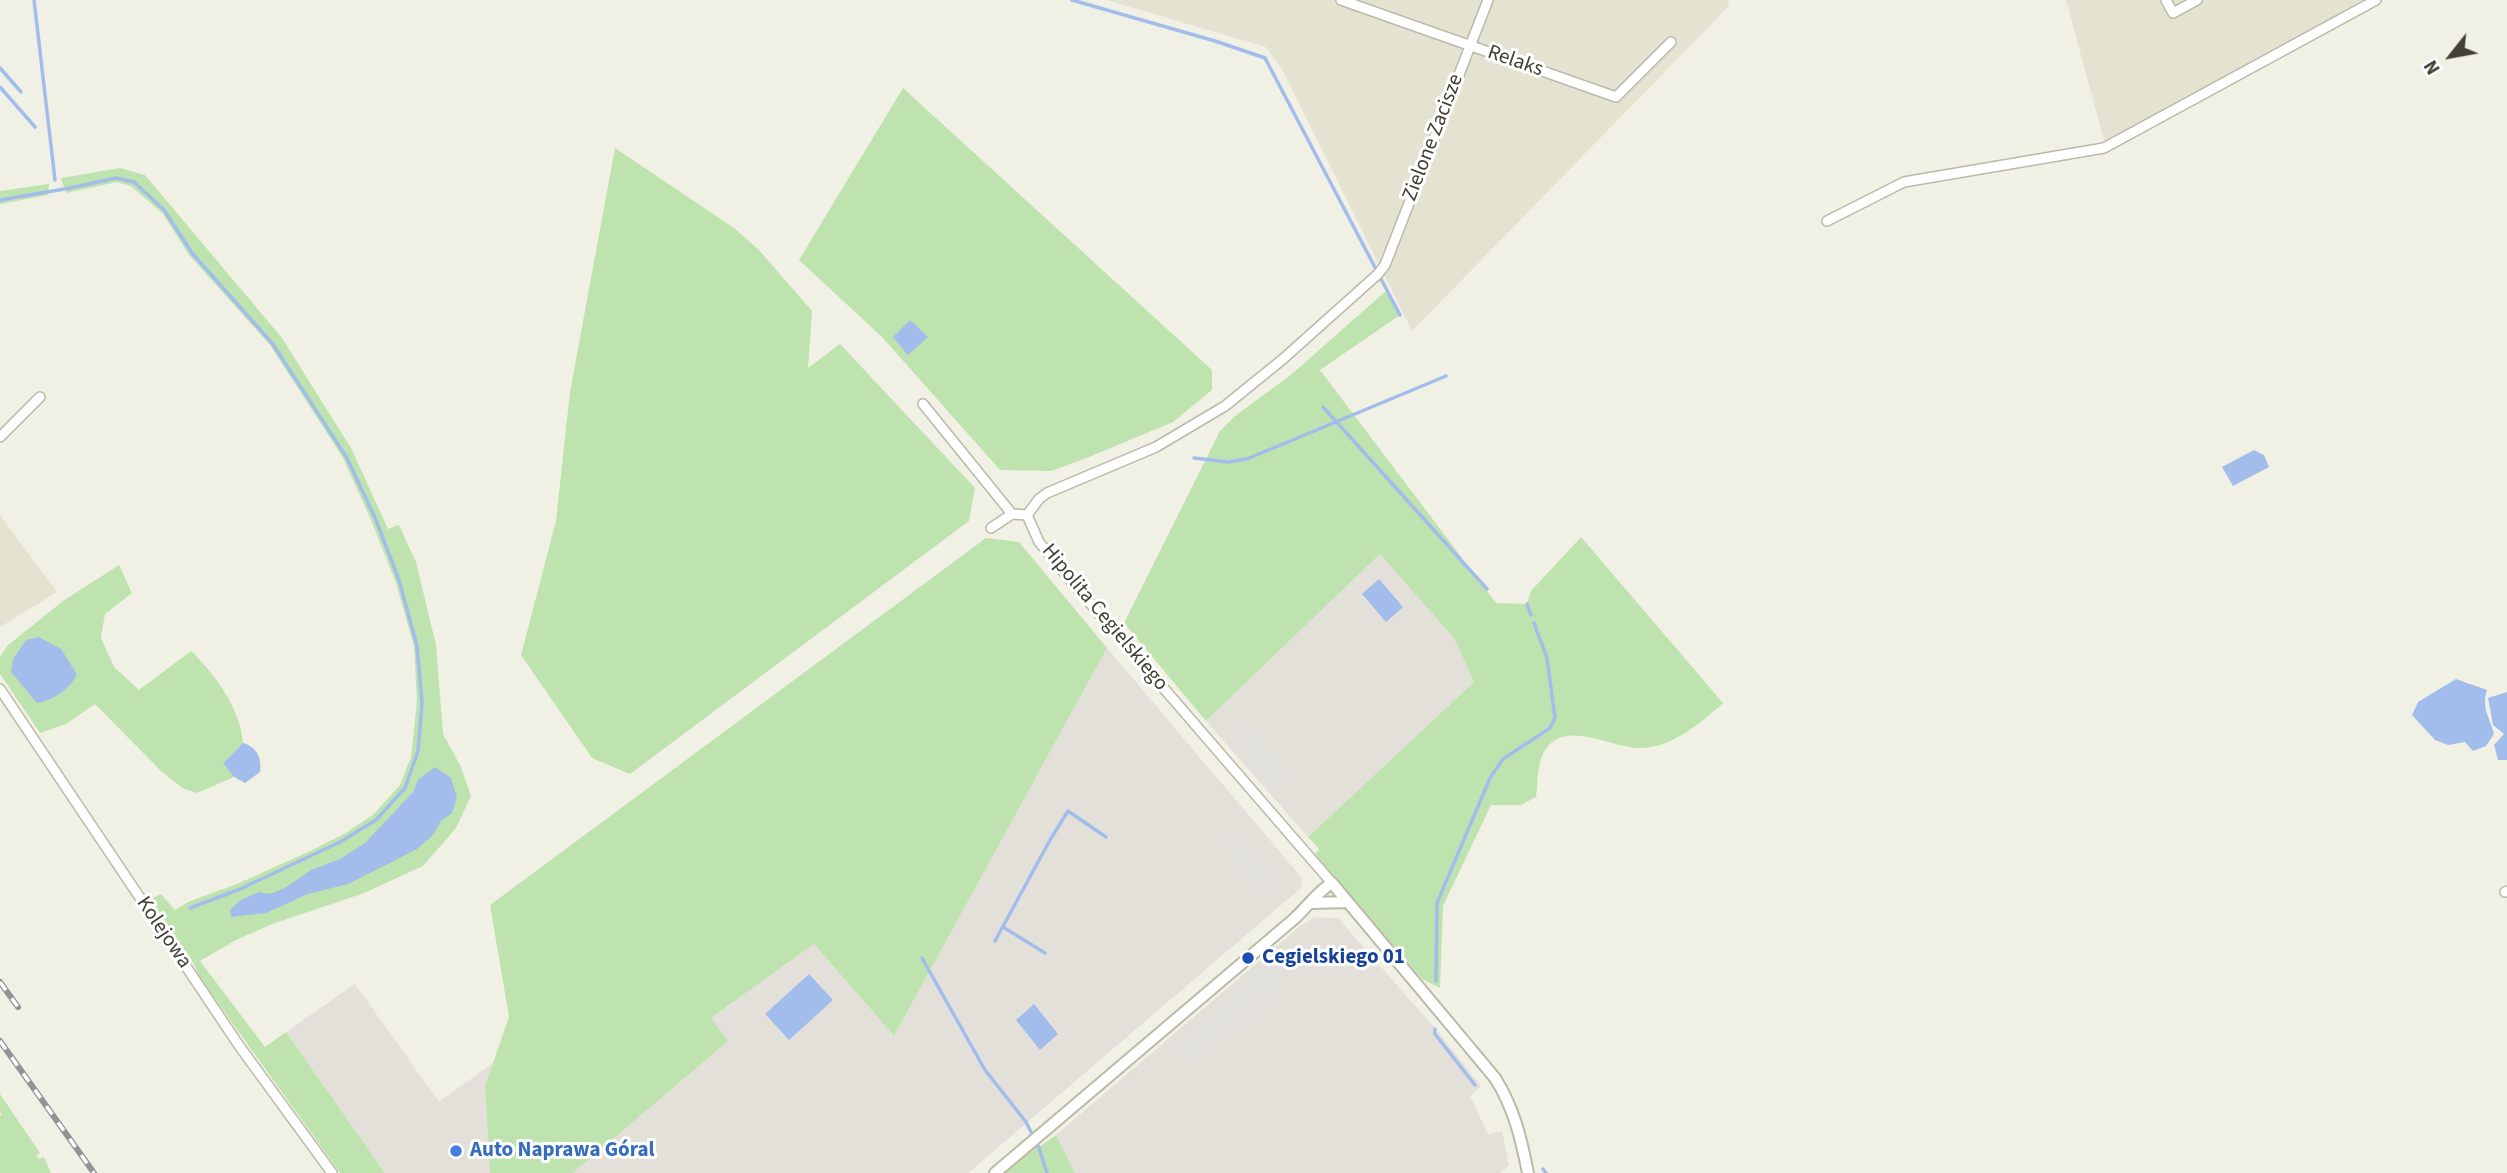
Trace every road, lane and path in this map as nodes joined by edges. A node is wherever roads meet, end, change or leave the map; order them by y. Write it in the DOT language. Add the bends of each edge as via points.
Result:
graph roads {
  1 [pos="1341,0"];
  2 [pos="1488,0"];
  3 [pos="2166,0"];
  4 [pos="2197,0"];
  5 [pos="2376,0"];
  6 [pos="1671,42"];
  7 [pos="1470,46"];
  8 [pos="1827,221"];
  9 [pos="40,397"];
  10 [pos="923,404"];
  11 [pos="0,437"];
  12 [pos="1012,514"];
  13 [pos="1027,515"];
  14 [pos="991,528"];
  15 [pos="0,689"];
  16 [pos="1332,883"];
  17 [pos="1347,902"];
  18 [pos="1312,903"];
  19 [pos="332,1173"];
  20 [pos="995,1173"];
  21 [pos="1528,1173"];
  1 -- 7 [label="street, Relaks"];
  2 -- 7 [label="street, Zielone Zacisze"];
  3 -- 4 [label="street" via="2174,13"];
  5 -- 8 [label="street" via="2104,148 1904,182"];
  6 -- 7 [label="street, Relaks" via="1616,97"];
  7 -- 13 [label="street, Zielone Zacisze" via="1378,274 1225,406 1156,447 1047,493"];
  9 -- 11 [label="street"];
  10 -- 12 [label="street"];
  12 -- 13 [label="street"];
  12 -- 14 [label="street"];
  13 -- 16 [label="street, Hipolita Cegielskiego" via="1039,542"];
  15 -- 19 [label="street, Kolejowa" via="240,1047"];
  16 -- 17 [label="street, Hipolita Cegielskiego"];
  16 -- 18 [label="street"];
  17 -- 18 [label="street"];
  17 -- 21 [label="street, Hipolita Cegielskiego" via="1495,1078 1510,1102"];
  18 -- 20 [label="street"];
}
